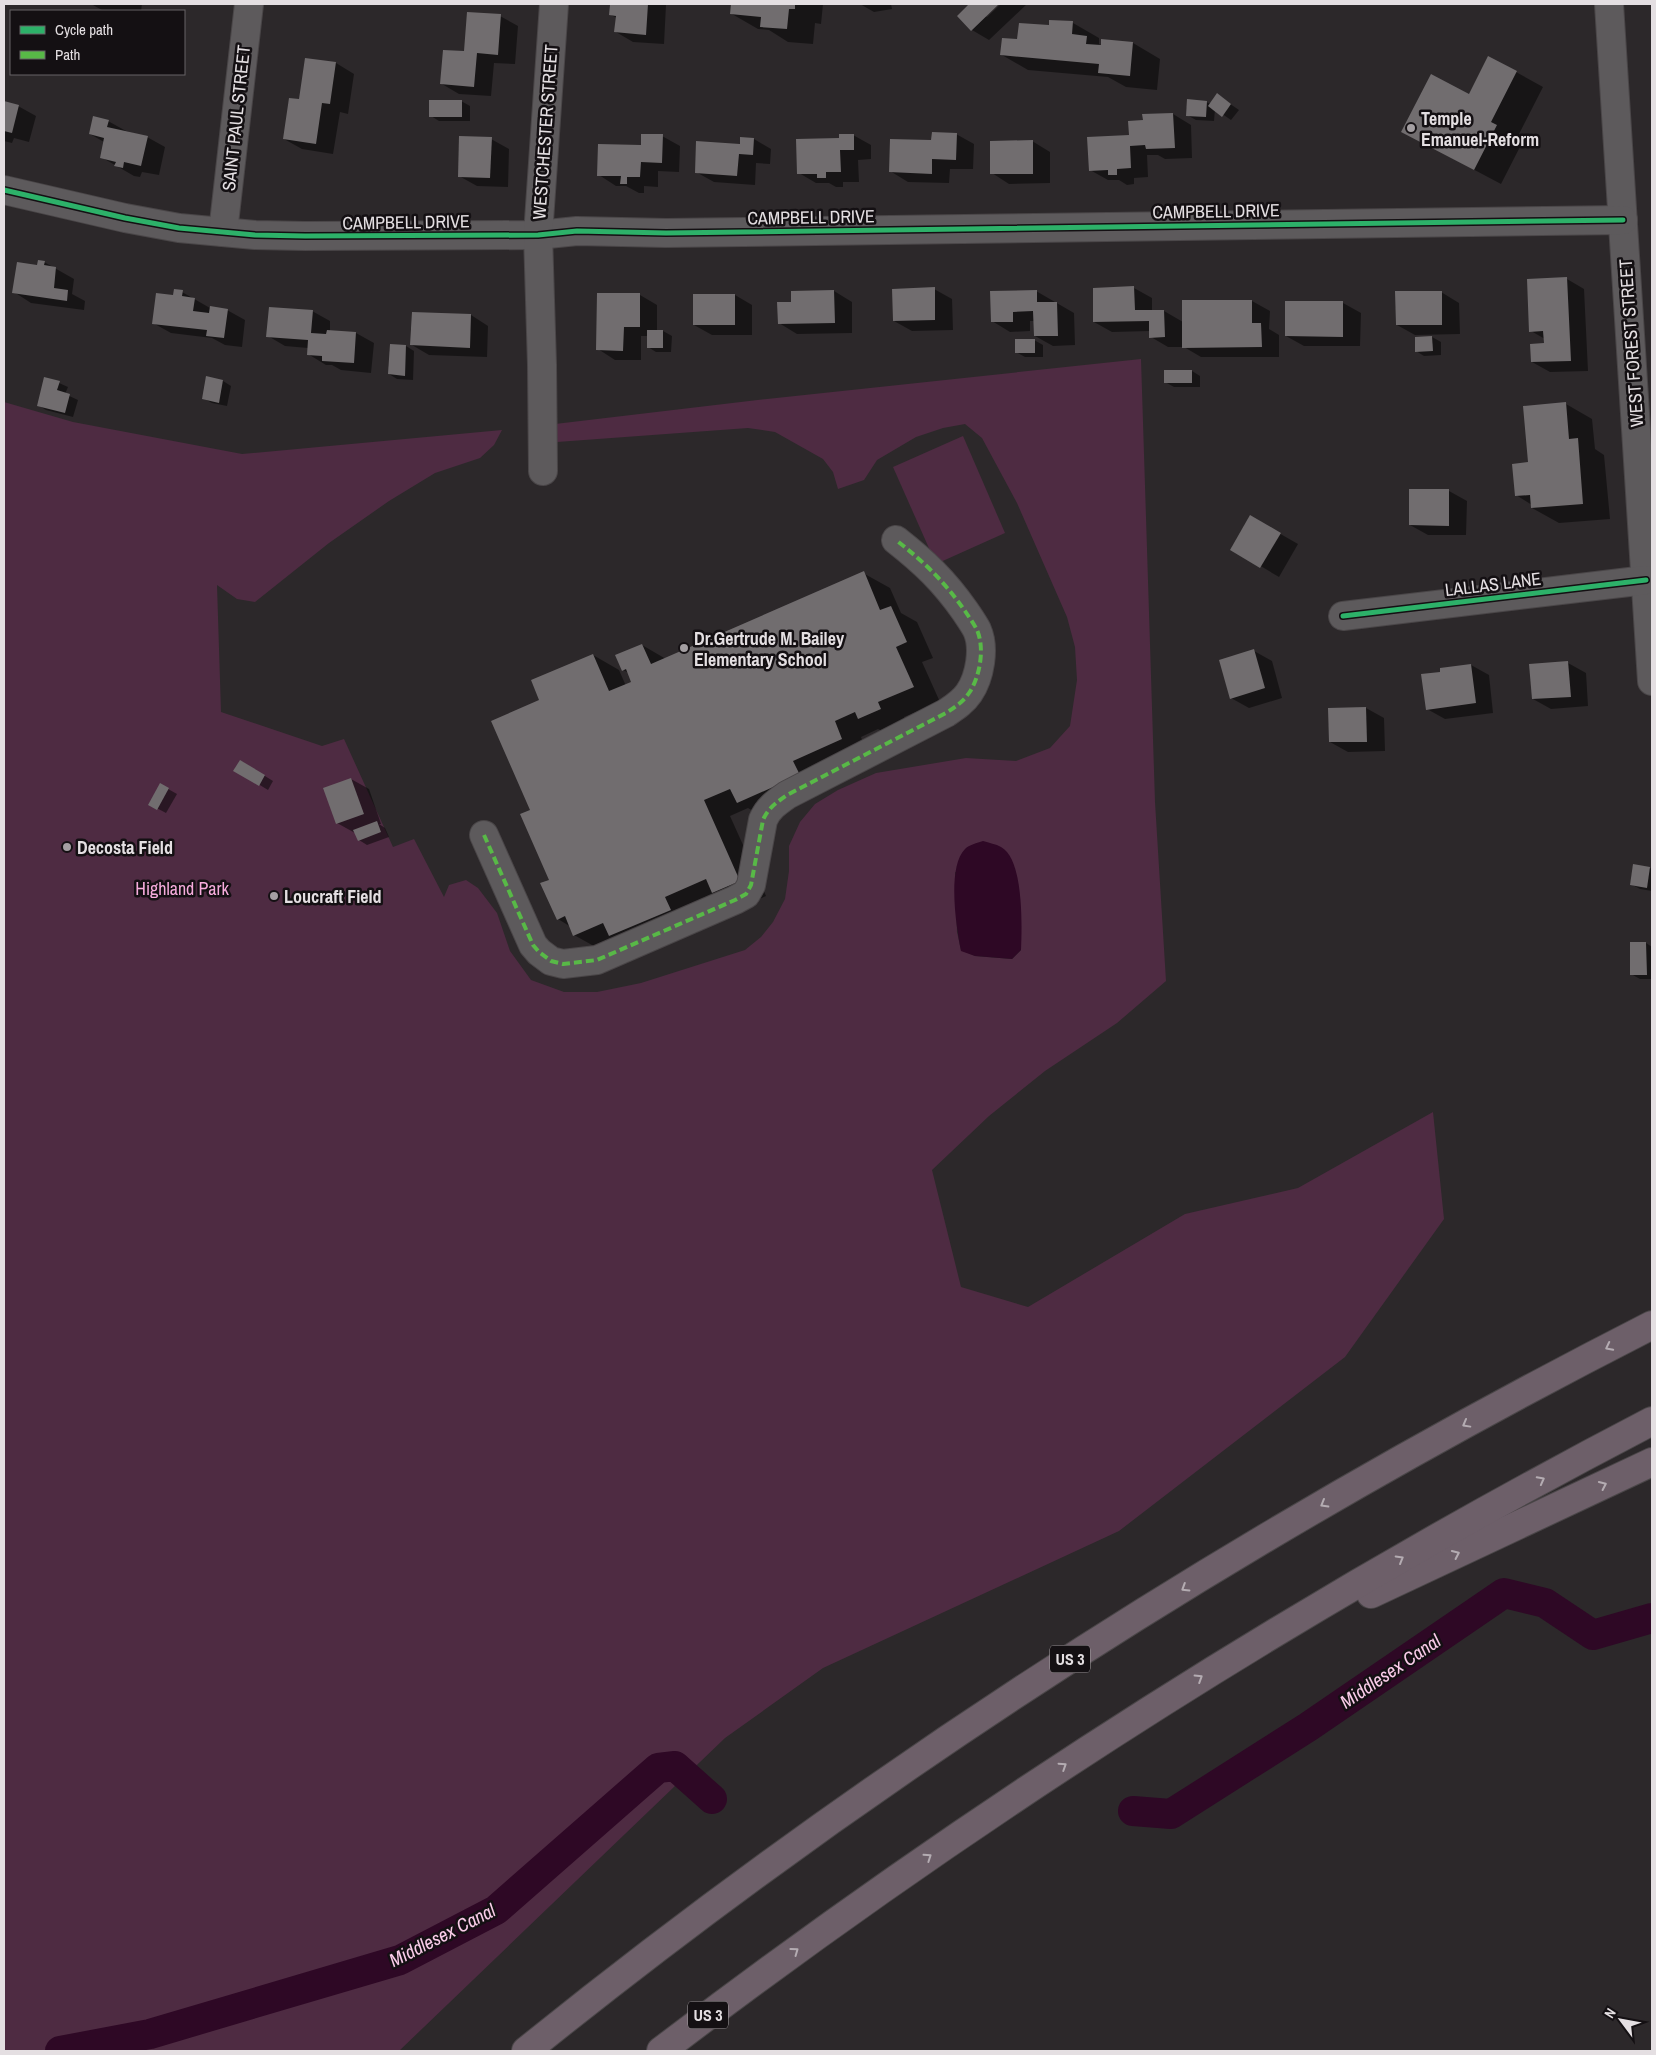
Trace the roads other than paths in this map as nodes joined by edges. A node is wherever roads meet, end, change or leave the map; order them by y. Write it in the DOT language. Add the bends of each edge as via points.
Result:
graph roads {
  1 [pos="248,4"];
  2 [pos="554,4"];
  3 [pos="1609,4"];
  4 [pos="4,190"];
  5 [pos="1623,220"];
  6 [pos="223,232"];
  7 [pos="538,235"];
  8 [pos="543,471"];
  9 [pos="896,540"];
  10 [pos="1646,580"];
  11 [pos="1343,616"];
  12 [pos="1652,681"];
  13 [pos="484,835"];
  14 [pos="1652,1325"];
  15 [pos="1652,1422"];
  16 [pos="1652,1462"];
  17 [pos="1222,1664"];
  18 [pos="526,2051"];
  19 [pos="661,2051"];
  1 -- 6 [label="street, SAINT PAUL STREET"];
  2 -- 7 [label="street, WESTCHESTER STREET"];
  3 -- 5 [label="street, WEST FOREST STREET"];
  4 -- 6 [label="street, CAMPBELL DRIVE" via="125,218"];
  5 -- 7 [label="street, CAMPBELL DRIVE" via="666,233 577,231"];
  5 -- 10 [label="street, WEST FOREST STREET"];
  6 -- 7 [label="street, CAMPBELL DRIVE" via="305,236"];
  7 -- 8 [label="street, WESTCHESTER STREET"];
  9 -- 13 [label="street" via="932,570 978,631 981,649 977,676 970,692 946,713 776,803 763,820 754,877 746,894 597,960 563,964 551,961 533,945"];
  10 -- 11 [label="street, LALLAS LANE"];
  10 -- 12 [label="street, WEST FOREST STREET"];
  14 -- 18 [label="highway, US 3, one-way" via="1488,1411 1308,1513 1045,1674 872,1791 703,1912"];
  17 -- 15 [label="highway, US 3, one-way" via="1490,1507"];
  17 -- 16 [label="highway, one-way"];
  19 -- 17 [label="highway, US 3, one-way" via="880,1889 1050,1774"];
}
